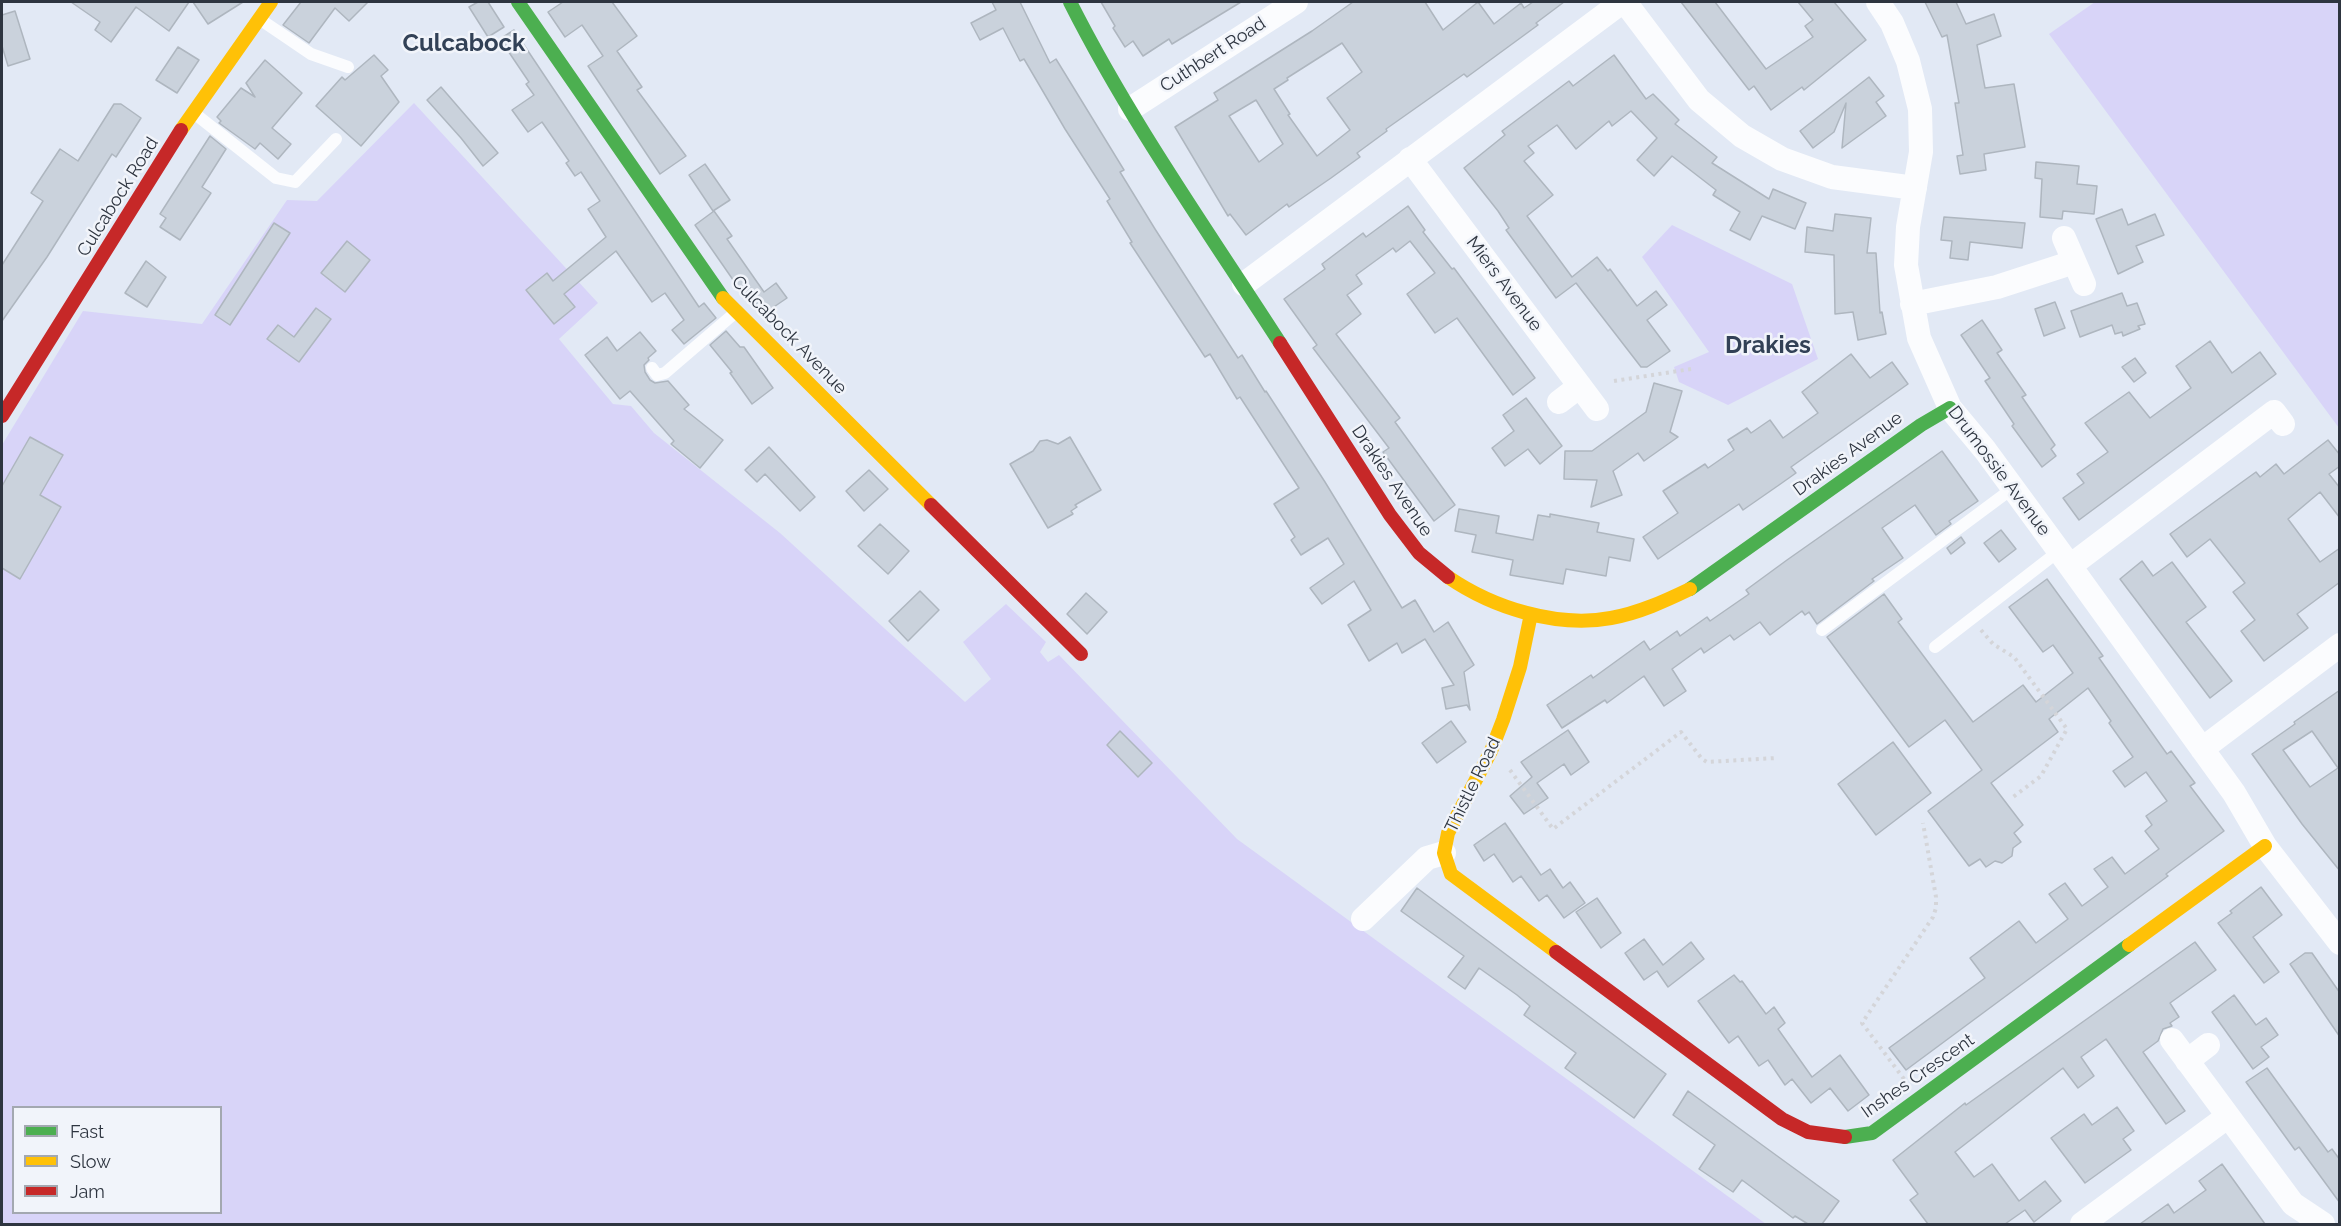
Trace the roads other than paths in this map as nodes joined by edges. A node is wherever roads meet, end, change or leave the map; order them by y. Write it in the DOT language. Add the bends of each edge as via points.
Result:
graph roads {
  1 [pos="271,2"];
  2 [pos="518,2"];
  3 [pos="1070,2"];
  4 [pos="1296,2"];
  5 [pos="1623,2"];
  6 [pos="1878,2"];
  7 [pos="260,20"];
  8 [pos="348,67"];
  9 [pos="1130,109"];
  10 [pos="193,112"];
  11 [pos="336,139"];
  12 [pos="1410,159"];
  13 [pos="1915,188"];
  14 [pos="2064,237"];
  15 [pos="2074,262"];
  16 [pos="1244,284"];
  17 [pos="2084,284"];
  18 [pos="1912,304"];
  19 [pos="736,311"];
  20 [pos="652,368"];
  21 [pos="1580,386"];
  22 [pos="1559,402"];
  23 [pos="1950,408"];
  24 [pos="1597,409"];
  25 [pos="2,416"];
  26 [pos="2283,424"];
  27 [pos="2013,488"];
  28 [pos="2065,559"];
  29 [pos="1531,614"];
  30 [pos="1822,630"];
  31 [pos="2340,645"];
  32 [pos="1935,646"];
  33 [pos="1081,654"];
  34 [pos="2202,749"];
  35 [pos="2265,846"];
  36 [pos="1444,854"];
  37 [pos="1363,919"];
  38 [pos="2340,943"];
  39 [pos="2172,1040"];
  40 [pos="2208,1045"];
  41 [pos="2187,1061"];
  42 [pos="2227,1117"];
  43 [pos="2082,1224"];
  44 [pos="2323,1224"];
  1 -- 7 [label="street, Culcabock Road"];
  2 -- 19 [label="street, Culcabock Avenue"];
  3 -- 9 [label="street, Drakies Avenue"];
  4 -- 9 [label="street, Cuthbert Road"];
  5 -- 12 [label="street"];
  5 -- 13 [label="street" via="1699,100 1742,136 1782,159 1832,177"];
  6 -- 13 [label="street, Drumossie Avenue" via="1908,61 1920,109 1921,152"];
  7 -- 8 [label="lane" via="311,54"];
  7 -- 10 [label="street, Culcabock Road"];
  9 -- 16 [label="street, Drakies Avenue"];
  10 -- 11 [label="lane" via="276,178 295,182"];
  10 -- 25 [label="street, Culcabock Road"];
  12 -- 16 [label="street"];
  12 -- 21 [label="street, Miers Avenue"];
  13 -- 18 [label="street, Drumossie Avenue" via="1906,265"];
  14 -- 15 [label="street"];
  15 -- 17 [label="street"];
  15 -- 18 [label="street" via="1997,287"];
  16 -- 29 [label="street, Drakies Avenue" via="1390,515 1424,557 1456,582 1491,601"];
  18 -- 23 [label="street, Drumossie Avenue" via="1920,338"];
  19 -- 20 [label="lane" via="665,373 657,375"];
  19 -- 33 [label="street, Culcabock Avenue"];
  21 -- 22 [label="street"];
  21 -- 24 [label="street, Miers Avenue"];
  23 -- 27 [label="street, Drumossie Avenue"];
  23 -- 29 [label="street, Drakies Avenue" via="1697,585 1661,603 1584,622"];
  26 -- 28 [label="street" via="2274,412"];
  27 -- 28 [label="street, Drumossie Avenue"];
  27 -- 30 [label="lane"];
  28 -- 32 [label="lane"];
  28 -- 34 [label="street, Drumossie Avenue"];
  29 -- 36 [label="street, Thistle Road" via="1520,667 1491,751 1448,833"];
  31 -- 34 [label="street"];
  34 -- 35 [label="street, Drumossie Avenue"];
  35 -- 36 [label="street, Inshes Crescent" via="1872,1133 1839,1138 1808,1132 1782,1119 1451,874"];
  35 -- 38 [label="street, Drumossie Avenue"];
  36 -- 37 [label="street, Thistle Road" via="1427,858"];
  39 -- 41 [label="street"];
  40 -- 41 [label="street"];
  41 -- 42 [label="street"];
  42 -- 43 [label="street"];
  42 -- 44 [label="street" via="2293,1204"];
}
